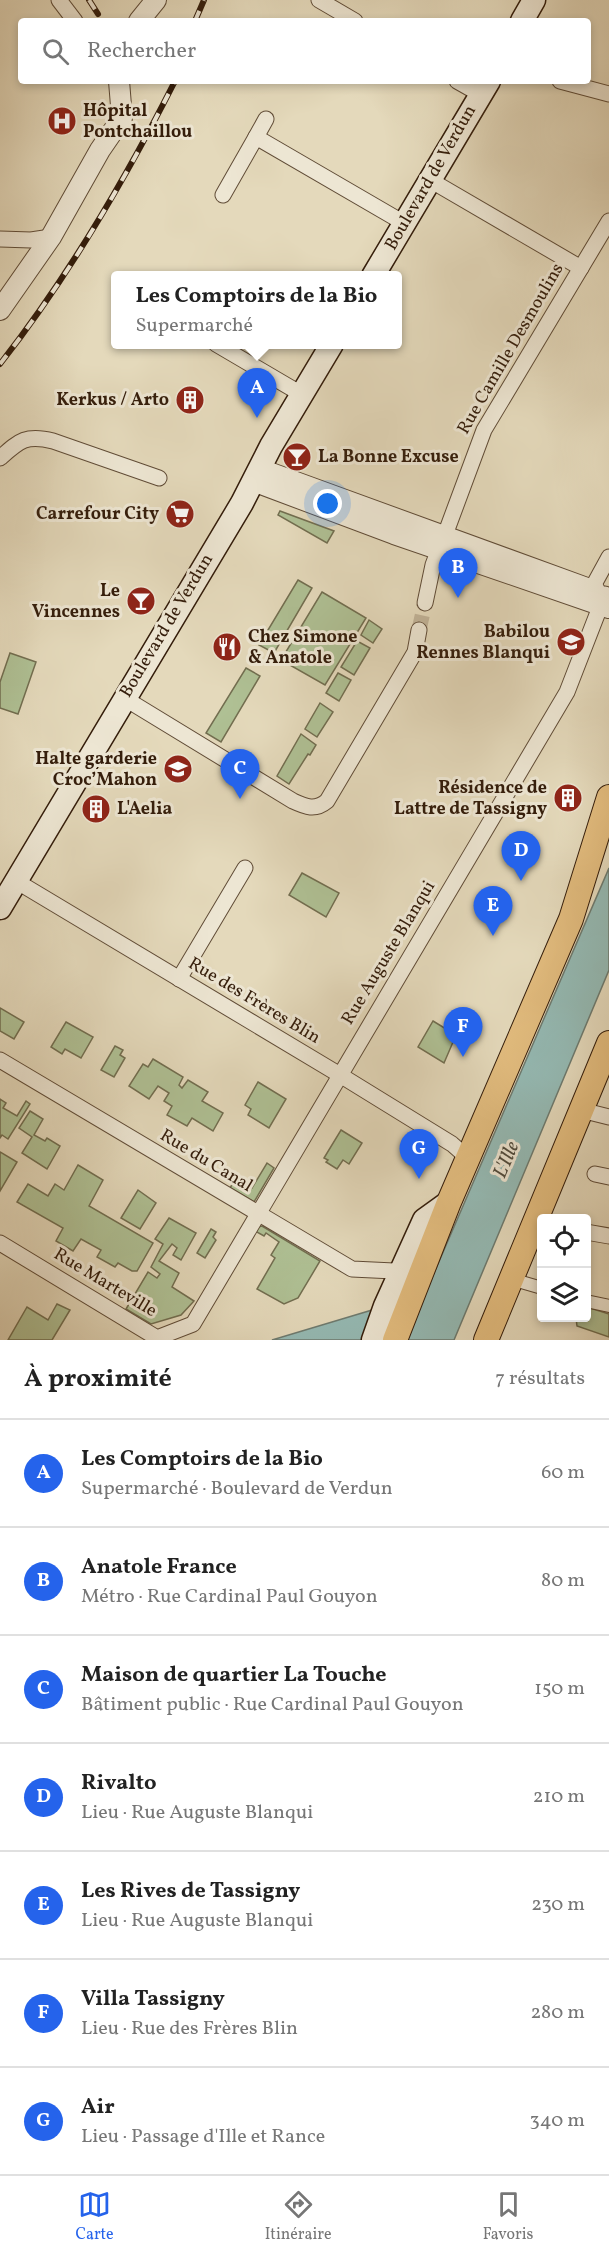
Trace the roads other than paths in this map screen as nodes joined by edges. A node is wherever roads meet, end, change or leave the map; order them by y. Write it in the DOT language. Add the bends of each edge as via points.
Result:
graph roads {
  1 [pos="58,0"];
  2 [pos="156,0"];
  3 [pos="320,0"];
  4 [pos="534,0"];
  5 [pos="73,18"];
  6 [pos="141,18"];
  7 [pos="350,18"];
  8 [pos="524,18"];
  9 [pos="119,84"];
  10 [pos="469,84"];
  11 [pos="571,84"];
  12 [pos="484,88"];
  13 [pos="609,94"];
  14 [pos="266,119"];
  15 [pos="256,137"];
  16 [pos="430,180"];
  17 [pos="223,195"];
  18 [pos="609,220"];
  19 [pos="404,223"];
  20 [pos="51,237"];
  21 [pos="0,239"];
  22 [pos="581,268"];
  23 [pos="376,271"];
  24 [pos="0,310"];
  25 [pos="223,349"];
  26 [pos="331,349"];
  27 [pos="303,395"];
  28 [pos="0,458"];
  29 [pos="256,475"];
  30 [pos="159,478"];
  31 [pos="442,542"];
  32 [pos="609,557"];
  33 [pos="600,599"];
  34 [pos="425,603"];
  35 [pos="419,630"];
  36 [pos="124,698"];
  37 [pos="609,797"];
  38 [pos="245,868"];
  39 [pos="16,882"];
  40 [pos="0,908"];
  41 [pos="179,979"];
  42 [pos="609,1043"];
  43 [pos="0,1060"];
  44 [pos="340,1074"];
  45 [pos="581,1110"];
  46 [pos="609,1117"];
  47 [pos="469,1159"];
  48 [pos="449,1202"];
  49 [pos="257,1214"];
  50 [pos="541,1214"];
  51 [pos="537,1225"];
  52 [pos="591,1233"];
  53 [pos="609,1236"];
  54 [pos="0,1243"];
  55 [pos="400,1273"];
  56 [pos="511,1279"];
  57 [pos="537,1287"];
  58 [pos="591,1302"];
  59 [pos="609,1306"];
  60 [pos="193,1324"];
  61 [pos="373,1340"];
  62 [pos="395,1340"];
  63 [pos="486,1340"];
  1 -- 5 [label="street"];
  2 -- 6 [label="street"];
  3 -- 7 [label="street"];
  4 -- 8 [label="main road"];
  9 -- 20 [label="street" via="122,118"];
  10 -- 12 [label="street"];
  11 -- 13 [label="street"];
  12 -- 16 [label="main road, Boulevard de Verdun"];
  14 -- 15 [label="street"];
  15 -- 17 [label="street"];
  15 -- 19 [label="street"];
  16 -- 19 [label="main road, Boulevard de Verdun"];
  16 -- 22 [label="street"];
  18 -- 22 [label="street, Rue Camille Desmoulins"];
  19 -- 23 [label="main road, Boulevard de Verdun"];
  20 -- 21 [label="street"];
  20 -- 24 [label="street"];
  22 -- 31 [label="street, Rue Camille Desmoulins" via="484,430"];
  25 -- 27 [label="street"];
  26 -- 27 [label="main road, Boulevard de Verdun"];
  27 -- 29 [label="main road, Boulevard de Verdun"];
  28 -- 30 [label="street" via="19,442 38,438"];
  29 -- 31 [label="street"];
  29 -- 36 [label="main road, Boulevard de Verdun"];
  31 -- 33 [label="street"];
  31 -- 34 [label="street, Rue Camille Desmoulins"];
  32 -- 33 [label="street, Rue Auguste Blanqui"];
  33 -- 44 [label="street, Rue Auguste Blanqui" via="567,692"];
  35 -- 36 [label="street" via="415,652 320,807 293,801"];
  36 -- 39 [label="main road, Boulevard de Verdun"];
  37 -- 47 [label="main road" via="571,919"];
  38 -- 41 [label="street"];
  39 -- 40 [label="main road, Boulevard de Verdun"];
  39 -- 41 [label="street, Rue des Frères Blin"];
  41 -- 44 [label="street, Rue des Frères Blin"];
  42 -- 45 [label="main road"];
  43 -- 49 [label="street, Rue du Canal"];
  44 -- 47 [label="street, Rue des Frères Blin" via="452,1144"];
  44 -- 49 [label="street, Rue Auguste Blanqui"];
  45 -- 46 [label="street"];
  45 -- 50 [label="main road"];
  47 -- 48 [label="main road"];
  48 -- 55 [label="main road" via="424,1220"];
  48 -- 62 [label="main road"];
  49 -- 55 [label="street, Rue du Canal" via="352,1269"];
  49 -- 60 [label="street, Rue Auguste Blanqui"];
  51 -- 56 [label="main road"];
  52 -- 53 [label="street"];
  54 -- 60 [label="street, Rue Marteville" via="157,1338"];
  55 -- 61 [label="main road"];
  56 -- 57 [label="street"];
  56 -- 63 [label="main road"];
  58 -- 59 [label="street"];
}
